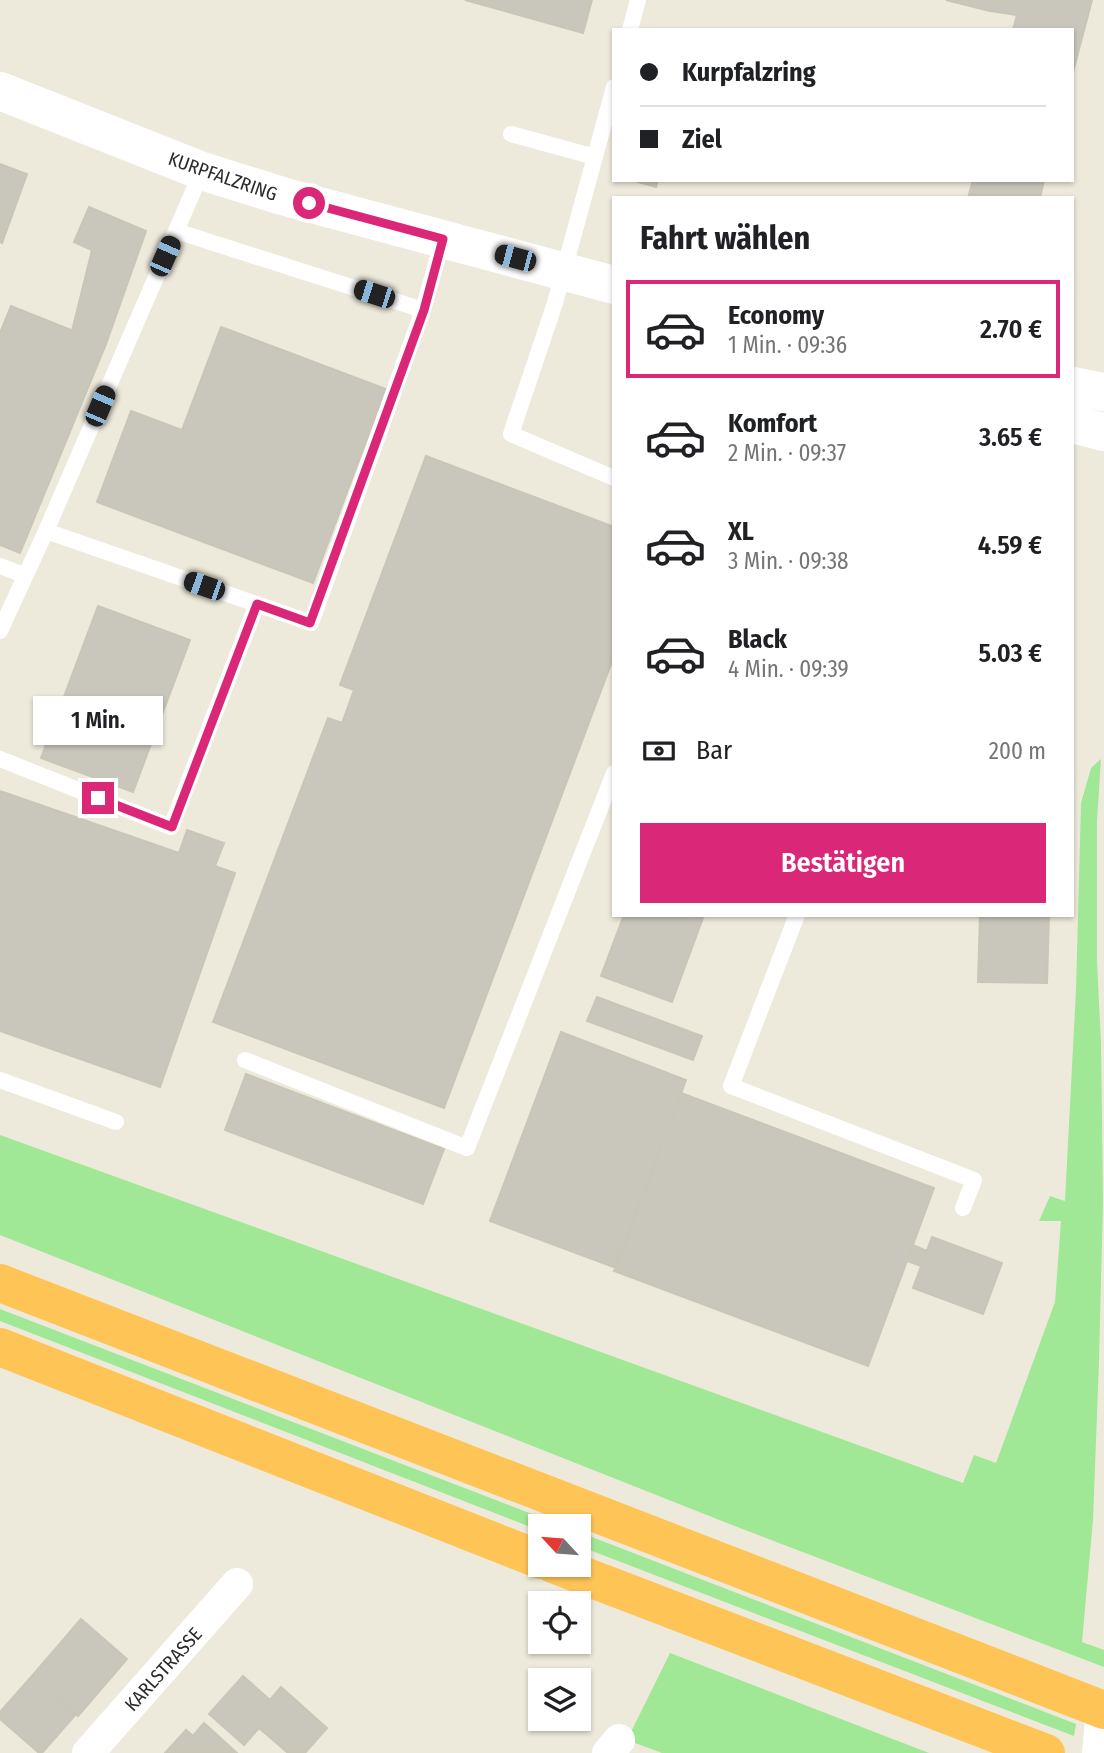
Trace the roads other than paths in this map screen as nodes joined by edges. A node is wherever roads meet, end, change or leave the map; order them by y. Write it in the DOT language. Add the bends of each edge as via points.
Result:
graph roads {
  1 [pos="638,0"];
  2 [pos="631,28"];
  3 [pos="0,91"];
  4 [pos="612,95"];
  5 [pos="512,134"];
  6 [pos="595,157"];
  7 [pos="202,171"];
  8 [pos="176,231"];
  9 [pos="443,239"];
  10 [pos="563,271"];
  11 [pos="612,284"];
  12 [pos="424,310"];
  13 [pos="1074,386"];
  14 [pos="1104,392"];
  15 [pos="1074,424"];
  16 [pos="1104,432"];
  17 [pos="612,477"];
  18 [pos="46,531"];
  19 [pos="0,566"];
  20 [pos="24,575"];
  21 [pos="257,604"];
  22 [pos="0,631"];
  23 [pos="0,760"];
  24 [pos="612,778"];
  25 [pos="796,917"];
  26 [pos="245,1060"];
  27 [pos="0,1080"];
  28 [pos="116,1122"];
  29 [pos="963,1208"];
  30 [pos="0,1283"];
  31 [pos="0,1347"];
  32 [pos="528,1555"];
  33 [pos="587,1577"];
  34 [pos="237,1584"];
  35 [pos="1104,1710"];
  36 [pos="1104,1719"];
  37 [pos="88,1753"];
  38 [pos="1046,1753"];
  39 [pos="1101,1753"];
  1 -- 2 [label="lane"];
  3 -- 7 [label="main road, KURPFALZRING"];
  4 -- 6 [label="lane"];
  5 -- 6 [label="lane"];
  6 -- 10 [label="lane"];
  7 -- 8 [label="lane"];
  7 -- 9 [label="main road, KURPFALZRING"];
  8 -- 12 [label="lane"];
  8 -- 18 [label="lane"];
  9 -- 10 [label="main road, KURPFALZRING"];
  9 -- 12 [label="lane"];
  10 -- 11 [label="main road, KURPFALZRING"];
  10 -- 17 [label="lane" via="511,434"];
  12 -- 21 [label="lane" via="310,623"];
  13 -- 14 [label="main road"];
  15 -- 16 [label="main road"];
  18 -- 20 [label="lane"];
  18 -- 21 [label="lane"];
  19 -- 20 [label="lane"];
  20 -- 22 [label="lane"];
  21 -- 23 [label="lane" via="172,827"];
  24 -- 26 [label="lane" via="467,1148"];
  25 -- 29 [label="lane" via="731,1086 974,1180"];
  27 -- 28 [label="lane"];
  30 -- 35 [label="highway"];
  31 -- 32 [label="highway"];
  33 -- 38 [label="highway"];
  34 -- 37 [label="street, KARLSTRASSE"];
  36 -- 39 [label="main road"];
}
